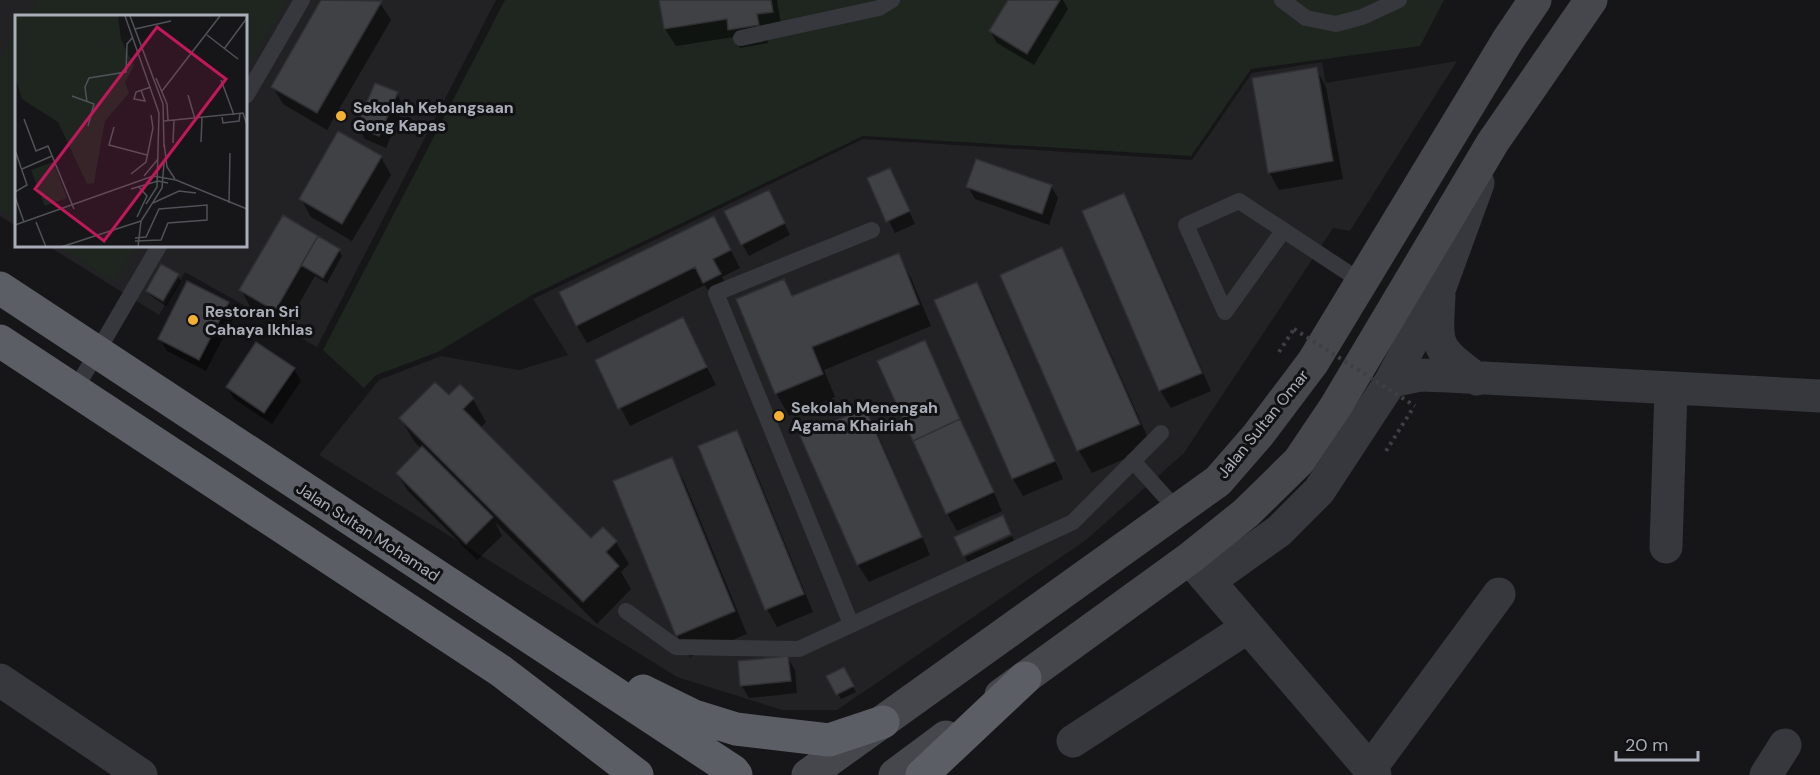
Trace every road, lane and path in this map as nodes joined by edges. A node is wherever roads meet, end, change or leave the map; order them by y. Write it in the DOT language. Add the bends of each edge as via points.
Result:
graph roads {
  1 [pos="302,0"];
  2 [pos="892,0"];
  3 [pos="1282,0"];
  4 [pos="1399,0"];
  5 [pos="1535,0"];
  6 [pos="1591,0"];
  7 [pos="741,38"];
  8 [pos="248,93"];
  9 [pos="1493,142"];
  10 [pos="872,230"];
  11 [pos="1283,231"];
  12 [pos="158,248"];
  13 [pos="1362,282"];
  14 [pos="0,288"];
  15 [pos="1439,290"];
  16 [pos="1294,329"];
  17 [pos="0,341"];
  18 [pos="98,353"];
  19 [pos="1477,379"];
  20 [pos="1391,381"];
  21 [pos="1671,389"];
  22 [pos="75,390"];
  23 [pos="1820,396"];
  24 [pos="1161,433"];
  25 [pos="1386,451"];
  26 [pos="1133,461"];
  27 [pos="1178,511"];
  28 [pos="1666,547"];
  29 [pos="1199,570"];
  30 [pos="1499,594"];
  31 [pos="626,611"];
  32 [pos="492,614"];
  33 [pos="851,624"];
  34 [pos="1248,627"];
  35 [pos="1025,678"];
  36 [pos="0,680"];
  37 [pos="883,722"];
  38 [pos="583,734"];
  39 [pos="1073,741"];
  40 [pos="1785,745"];
  41 [pos="1373,772"];
  42 [pos="141,775"];
  43 [pos="594,775"];
  44 [pos="637,775"];
  45 [pos="736,775"];
  46 [pos="808,775"];
  47 [pos="895,775"];
  48 [pos="922,775"];
  49 [pos="1766,775"];
  1 -- 8 [label="lane"];
  2 -- 7 [label="lane" via="879,8"];
  3 -- 4 [label="lane" via="1306,18 1336,24"];
  5 -- 13 [label="main road, Jalan Sultan Omar"];
  6 -- 9 [label="main road"];
  9 -- 15 [label="street"];
  9 -- 29 [label="main road" via="1299,461 1246,513"];
  10 -- 33 [label="lane" via="716,293"];
  11 -- 11 [label="lane" via="1244,285 1225,312 1186,225 1239,201"];
  11 -- 13 [label="lane"];
  12 -- 18 [label="lane"];
  13 -- 27 [label="main road, Jalan Sultan Omar" via="1313,362 1258,435 1218,482"];
  14 -- 18 [label="highway, Jalan Sultan Mohamad"];
  15 -- 19 [label="street" via="1437,335 1441,348"];
  15 -- 20 [label="street"];
  16 -- 25 [label="path, bridge" via="1415,406"];
  17 -- 22 [label="highway"];
  18 -- 22 [label="lane"];
  18 -- 32 [label="highway, Jalan Sultan Mohamad"];
  19 -- 20 [label="street" via="1420,375"];
  19 -- 21 [label="street"];
  20 -- 29 [label="street" via="1319,491 1279,531"];
  21 -- 23 [label="street"];
  21 -- 28 [label="street"];
  22 -- 38 [label="highway" via="501,671"];
  24 -- 26 [label="lane"];
  26 -- 27 [label="lane"];
  26 -- 33 [label="lane" via="1073,522"];
  27 -- 37 [label="main road, Jalan Sultan Omar"];
  29 -- 34 [label="street"];
  29 -- 35 [label="main road"];
  30 -- 41 [label="street"];
  31 -- 33 [label="lane" via="676,647 799,649"];
  32 -- 37 [label="highway" via="694,716 736,729 829,740"];
  32 -- 45 [label="highway, Jalan Sultan Mohamad"];
  34 -- 39 [label="street"];
  34 -- 41 [label="street"];
  35 -- 47 [label="main road"];
  35 -- 48 [label="highway"];
  36 -- 42 [label="street"];
  37 -- 46 [label="main road, Jalan Sultan Omar"];
  38 -- 43 [label="highway"];
  38 -- 44 [label="highway"];
  40 -- 49 [label="street"];
}
